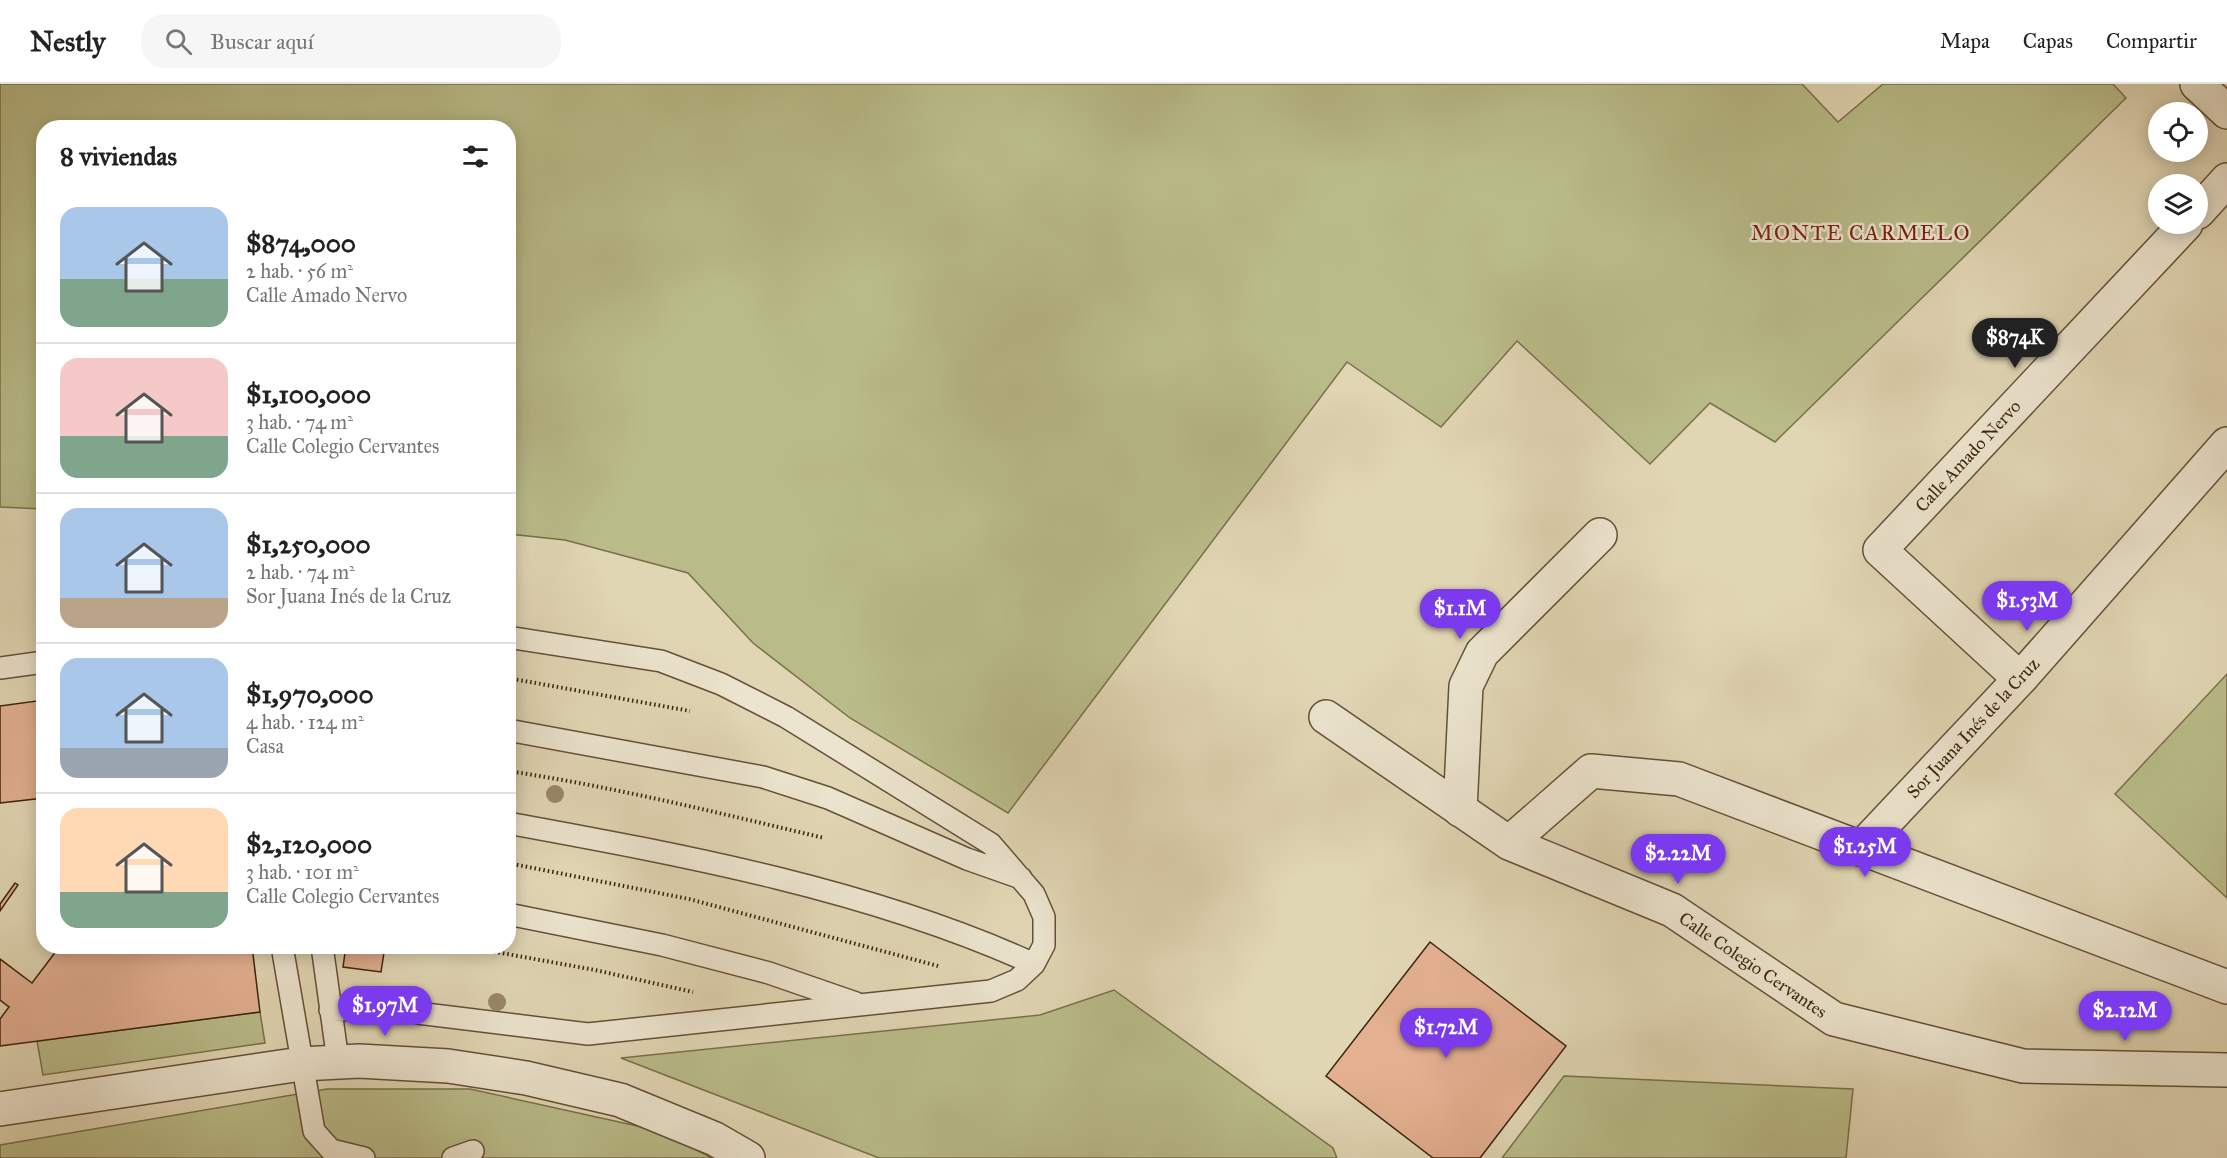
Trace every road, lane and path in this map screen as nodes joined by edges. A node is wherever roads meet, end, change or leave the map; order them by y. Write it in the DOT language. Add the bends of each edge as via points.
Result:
graph roads {
  1 [pos="2197,84"];
  2 [pos="2227,112"];
  3 [pos="2227,180"];
  4 [pos="2208,201"];
  5 [pos="2177,234"];
  6 [pos="2227,444"];
  7 [pos="1599,535"];
  8 [pos="516,638"];
  9 [pos="36,663"];
  10 [pos="0,668"];
  11 [pos="516,679"];
  12 [pos="2020,679"];
  13 [pos="690,711"];
  14 [pos="1326,717"];
  15 [pos="516,731"];
  16 [pos="516,772"];
  17 [pos="1460,810"];
  18 [pos="516,825"];
  19 [pos="824,838"];
  20 [pos="1509,843"];
  21 [pos="1860,849"];
  22 [pos="516,865"];
  23 [pos="1022,878"];
  24 [pos="516,916"];
  25 [pos="283,954"];
  26 [pos="323,954"];
  27 [pos="507,954"];
  28 [pos="1034,964"];
  29 [pos="939,966"];
  30 [pos="2227,987"];
  31 [pos="700,993"];
  32 [pos="862,1005"];
  33 [pos="330,1010"];
  34 [pos="338,1061"];
  35 [pos="301,1064"];
  36 [pos="2227,1070"];
  37 [pos="0,1109"];
  38 [pos="474,1151"];
  39 [pos="364,1158"];
  40 [pos="453,1158"];
  41 [pos="748,1158"];
  1 -- 2 [label="street"];
  3 -- 4 [label="street"];
  5 -- 12 [label="street, Calle Amado Nervo" via="1880,550"];
  6 -- 12 [label="street, Sor Juana Inés de la Cruz"];
  7 -- 17 [label="street" via="1482,653 1466,686"];
  8 -- 23 [label="lane" via="661,661 721,684 786,717 991,844"];
  9 -- 10 [label="lane"];
  11 -- 13 [label="path"];
  12 -- 21 [label="street, Sor Juana Inés de la Cruz"];
  14 -- 17 [label="street, Calle Colegio Cervantes"];
  15 -- 23 [label="lane" via="763,777 828,798 967,860"];
  16 -- 19 [label="path" via="681,804"];
  17 -- 20 [label="street, Calle Colegio Cervantes"];
  18 -- 28 [label="lane" via="674,854 859,900 993,945"];
  20 -- 21 [label="street" via="1591,771 1679,779"];
  20 -- 36 [label="street, Calle Colegio Cervantes" via="1672,910 1834,1019 2023,1066"];
  21 -- 30 [label="street"];
  22 -- 29 [label="path" via="689,898"];
  23 -- 28 [label="lane" via="1044,917 1044,945"];
  24 -- 32 [label="lane" via="662,945 769,973"];
  25 -- 35 [label="lane"];
  26 -- 33 [label="lane"];
  27 -- 31 [label="path"];
  28 -- 32 [label="lane" via="1017,980 991,991"];
  32 -- 33 [label="lane" via="588,1034 385,1009"];
  33 -- 34 [label="lane"];
  34 -- 35 [label="street"];
  34 -- 41 [label="street" via="448,1066 526,1078 620,1100 715,1139"];
  35 -- 37 [label="street"];
  35 -- 39 [label="lane" via="314,1131 331,1150"];
  38 -- 40 [label="lane"];
}
